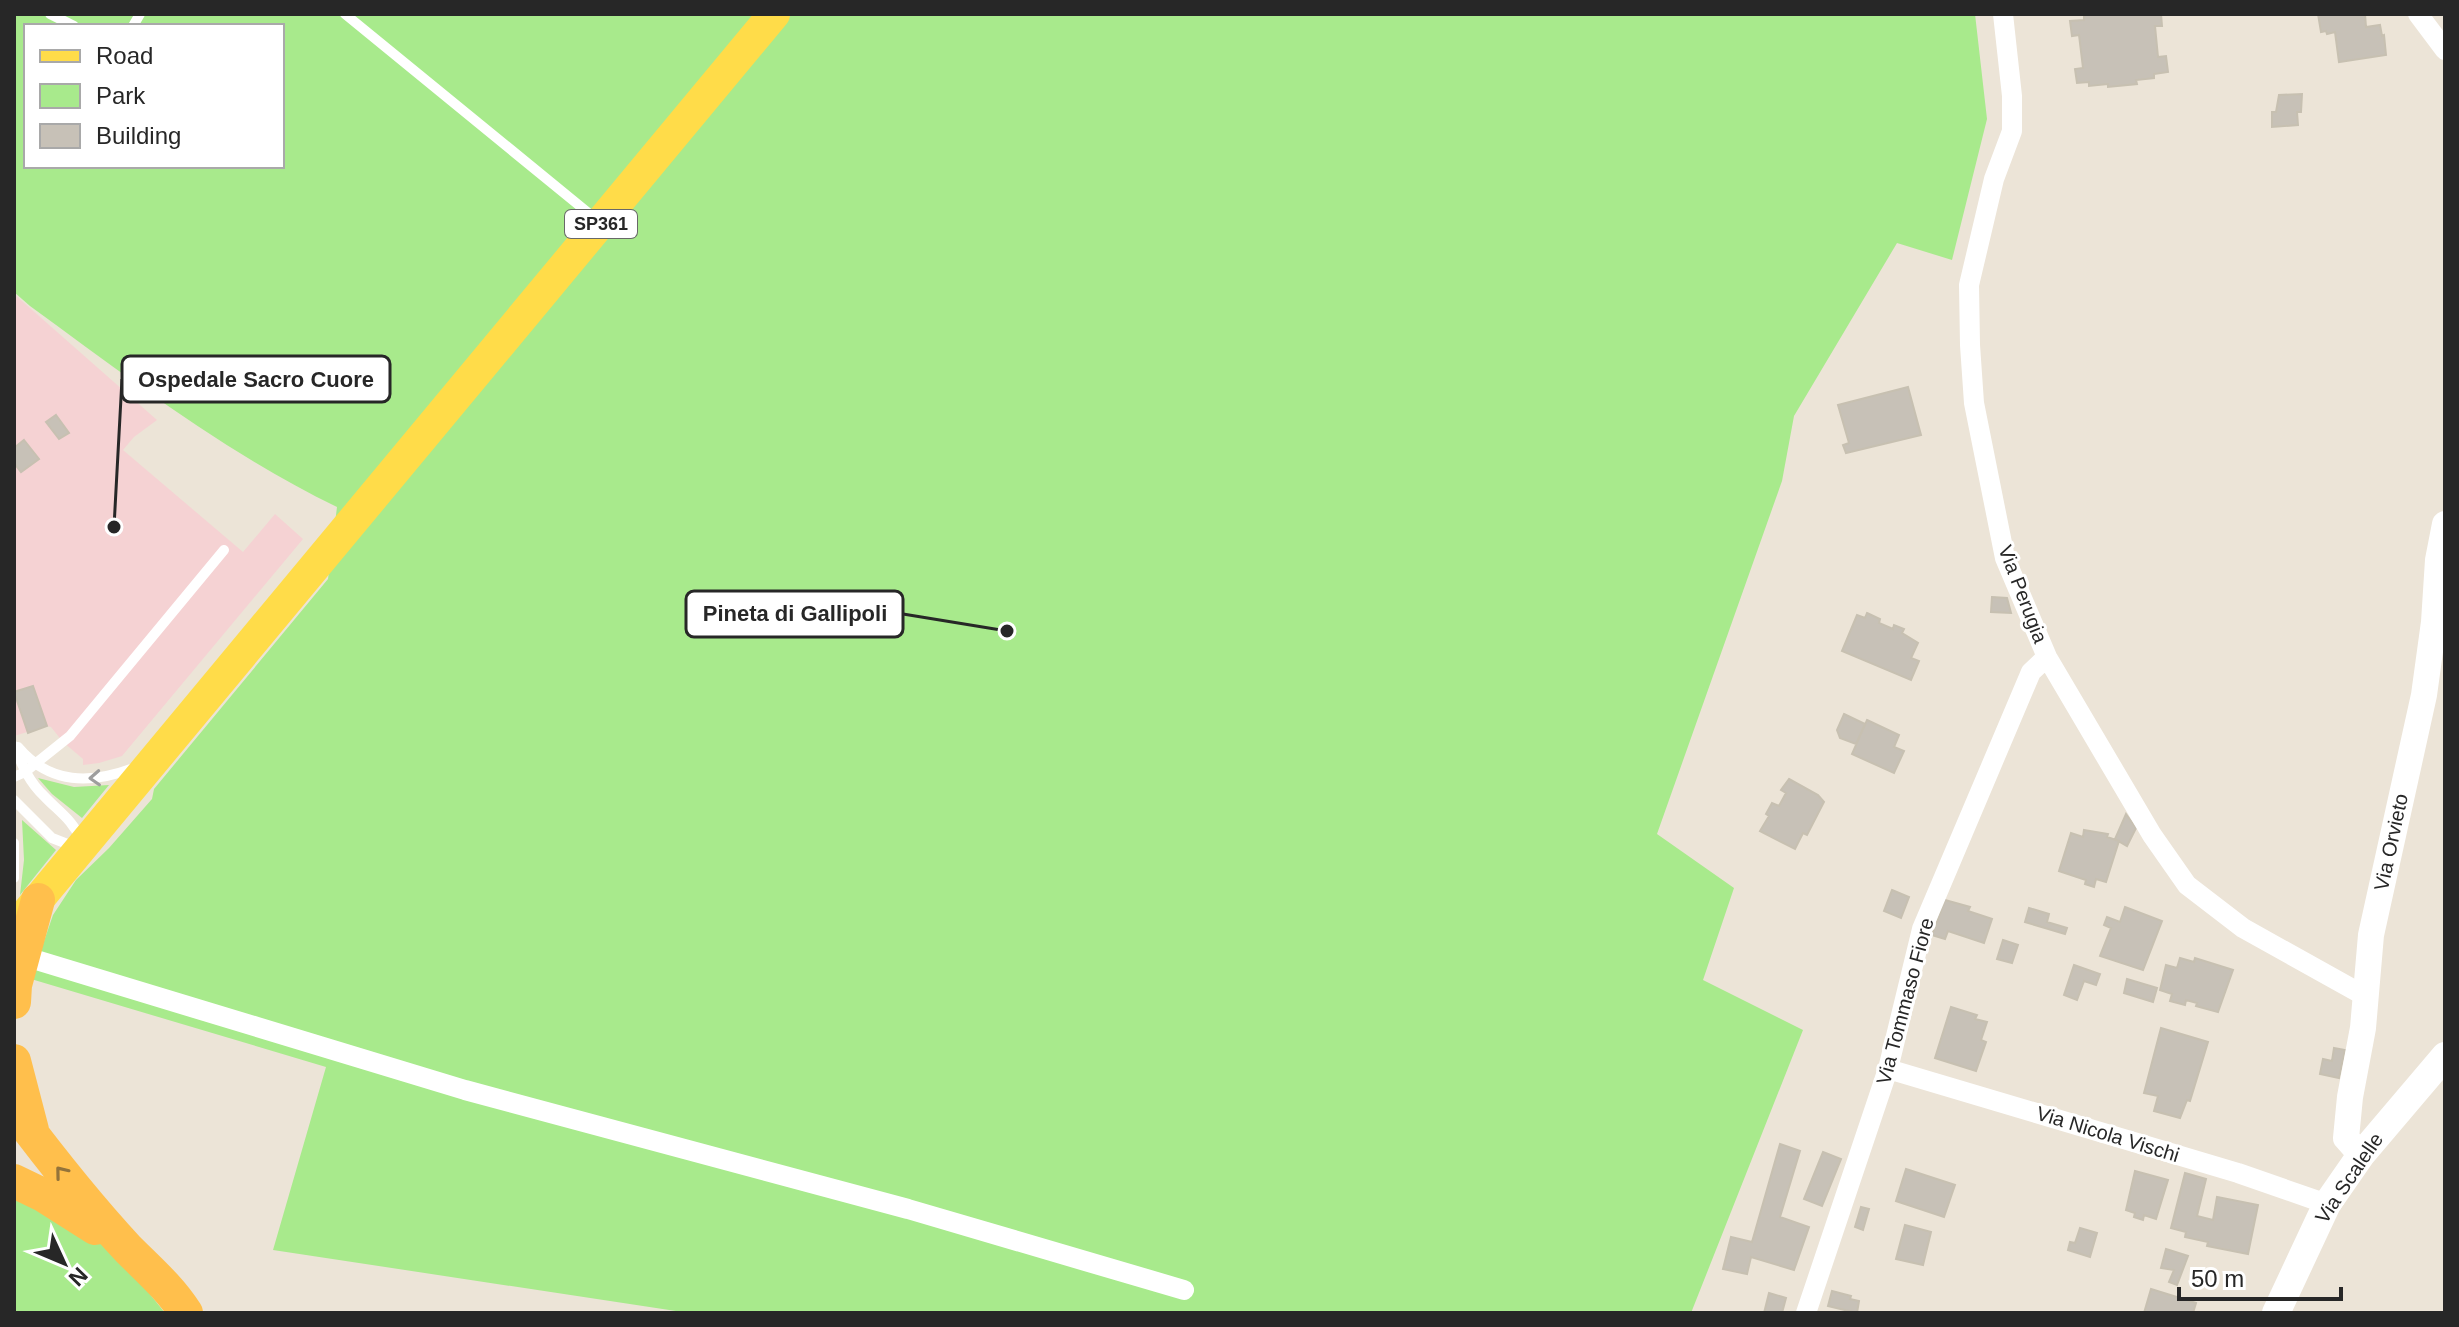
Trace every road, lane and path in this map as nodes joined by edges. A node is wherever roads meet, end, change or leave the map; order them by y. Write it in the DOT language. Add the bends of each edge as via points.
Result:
graph roads {
  1 [pos="50,14"];
  2 [pos="345,14"];
  3 [pos="774,14"];
  4 [pos="2003,14"];
  5 [pos="2418,14"];
  6 [pos="70,24"];
  7 [pos="2445,50"];
  8 [pos="601,223"];
  9 [pos="2445,524"];
  10 [pos="224,550"];
  11 [pos="2047,657"];
  12 [pos="14,744"];
  13 [pos="155,760"];
  14 [pos="24,772"];
  15 [pos="14,800"];
  16 [pos="14,843"];
  17 [pos="83,847"];
  18 [pos="26,889"];
  19 [pos="18,942"];
  20 [pos="2365,996"];
  21 [pos="14,1002"];
  22 [pos="2445,1056"];
  23 [pos="14,1061"];
  24 [pos="1888,1069"];
  25 [pos="24,1122"];
  26 [pos="2361,1155"];
  27 [pos="24,1187"];
  28 [pos="2327,1204"];
  29 [pos="129,1249"];
  30 [pos="1184,1290"];
  31 [pos="186,1313"];
  32 [pos="1806,1313"];
  33 [pos="2276,1313"];
  1 -- 6 [label="lane"];
  2 -- 8 [label="lane"];
  3 -- 8 [label="main road, SP361"];
  4 -- 11 [label="street, Via Perugia" via="2012,131 1994,179 1969,285 1970,345 1974,403 2005,558"];
  5 -- 7 [label="street"];
  8 -- 13 [label="main road, SP361"];
  9 -- 20 [label="street, Via Orvieto" via="2424,695 2371,935"];
  10 -- 14 [label="lane" via="70,736"];
  11 -- 20 [label="street, Via Perugia" via="2144,823 2187,885 2243,928"];
  11 -- 24 [label="street, Via Tommaso Fiore" via="2031,672 1922,929"];
  12 -- 14 [label="lane"];
  13 -- 14 [label="lane, one-way" via="111,777"];
  13 -- 17 [label="main road, SP361"];
  14 -- 17 [label="lane" via="66,815"];
  15 -- 17 [label="lane" via="52,838"];
  16 -- 18 [label="lane"];
  17 -- 18 [label="main road, SP361"];
  18 -- 19 [label="highway"];
  19 -- 21 [label="highway"];
  19 -- 30 [label="street" via="465,1090 908,1209"];
  20 -- 26 [label="street, Via Orvieto" via="2346,1138"];
  22 -- 26 [label="main road, Via Scalelle"];
  23 -- 25 [label="highway"];
  24 -- 28 [label="street, Via Nicola Vischi"];
  24 -- 32 [label="street, Via Tommaso Fiore"];
  29 -- 25 [label="highway, one-way" via="60,1173"];
  26 -- 28 [label="main road, Via Scalelle"];
  27 -- 29 [label="highway"];
  28 -- 33 [label="main road, Via Scalelle"];
  29 -- 31 [label="highway"];
}
